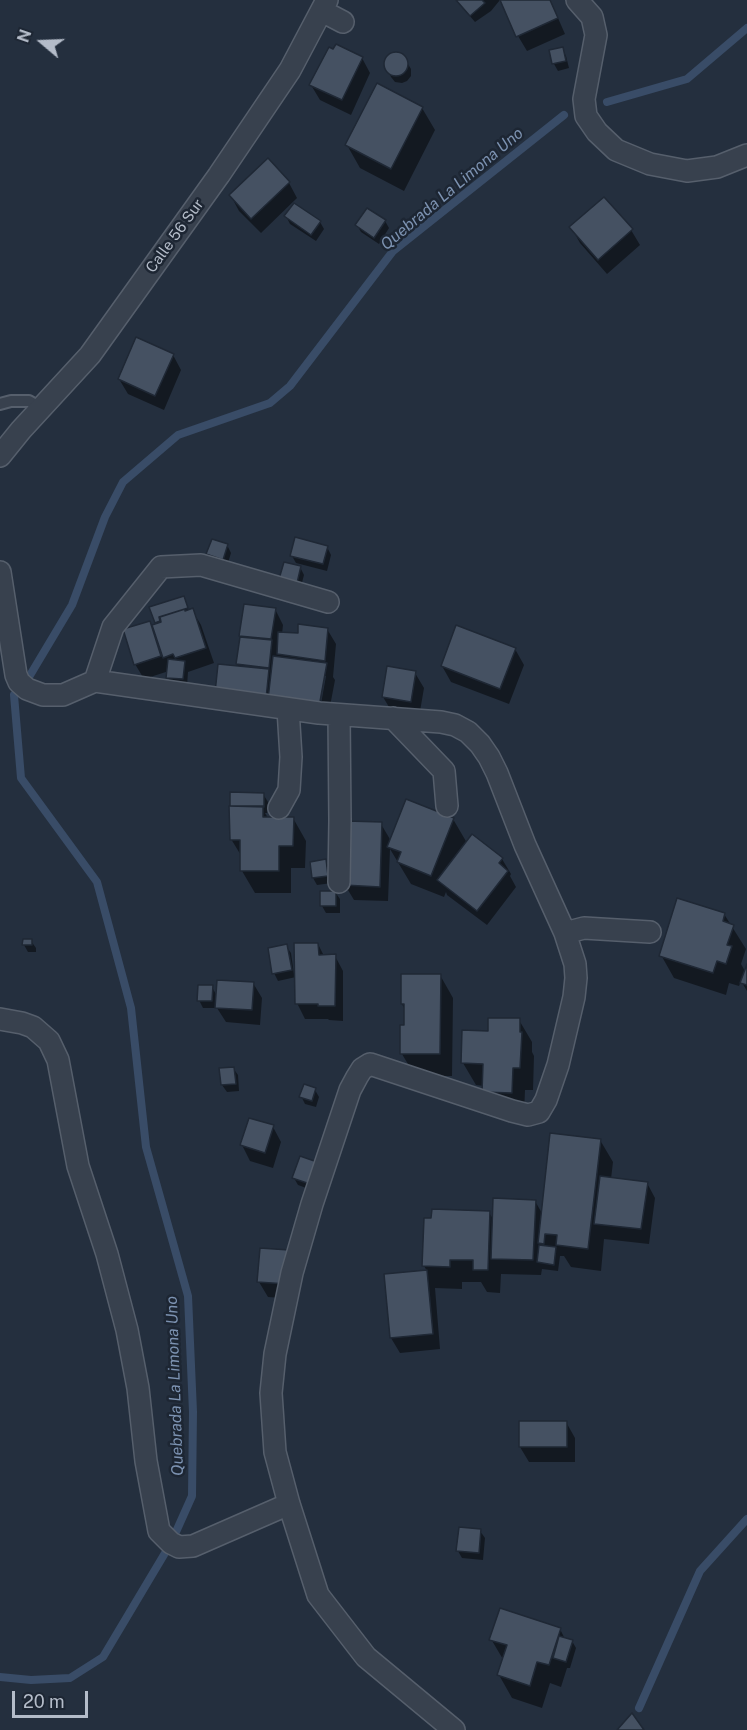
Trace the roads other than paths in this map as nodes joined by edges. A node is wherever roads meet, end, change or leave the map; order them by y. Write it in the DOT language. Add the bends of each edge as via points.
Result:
graph roads {
  1 [pos="577,0"];
  2 [pos="325,6"];
  3 [pos="343,22"];
  4 [pos="747,155"];
  5 [pos="0,404"];
  6 [pos="41,408"];
  7 [pos="0,456"];
  8 [pos="0,572"];
  9 [pos="328,602"];
  10 [pos="95,681"];
  11 [pos="288,709"];
  12 [pos="339,715"];
  13 [pos="393,718"];
  14 [pos="447,806"];
  15 [pos="279,808"];
  16 [pos="339,882"];
  17 [pos="565,933"];
  18 [pos="650,933"];
  19 [pos="0,1019"];
  20 [pos="289,1504"];
  21 [pos="454,1730"];
  1 -- 4 [label="street" via="592,17 597,35 585,99 586,116 616,150 650,164 687,171 717,167"];
  2 -- 3 [label="street"];
  2 -- 6 [label="street, Calle 56 Sur" via="290,70 219,175 90,355"];
  5 -- 6 [label="lane" via="29,401"];
  6 -- 7 [label="street, Calle 56 Sur"];
  8 -- 10 [label="street" via="19,682 43,696 63,695"];
  9 -- 10 [label="street" via="201,565 161,567 113,627"];
  10 -- 11 [label="street"];
  11 -- 12 [label="street"];
  11 -- 15 [label="street" via="290,790"];
  12 -- 13 [label="street"];
  12 -- 16 [label="street"];
  13 -- 14 [label="street" via="444,771"];
  13 -- 17 [label="street" via="456,725 480,744 497,773"];
  17 -- 18 [label="street" via="584,928"];
  17 -- 20 [label="street" via="576,978 558,1065 539,1112 528,1115 512,1111 370,1064 362,1069 350,1090 292,1273 275,1354 271,1392 275,1452"];
  19 -- 20 [label="street" via="33,1027 50,1041 58,1060 78,1166 127,1330 159,1531 179,1547 193,1546"];
  20 -- 21 [label="street" via="318,1594 366,1657"];
}
